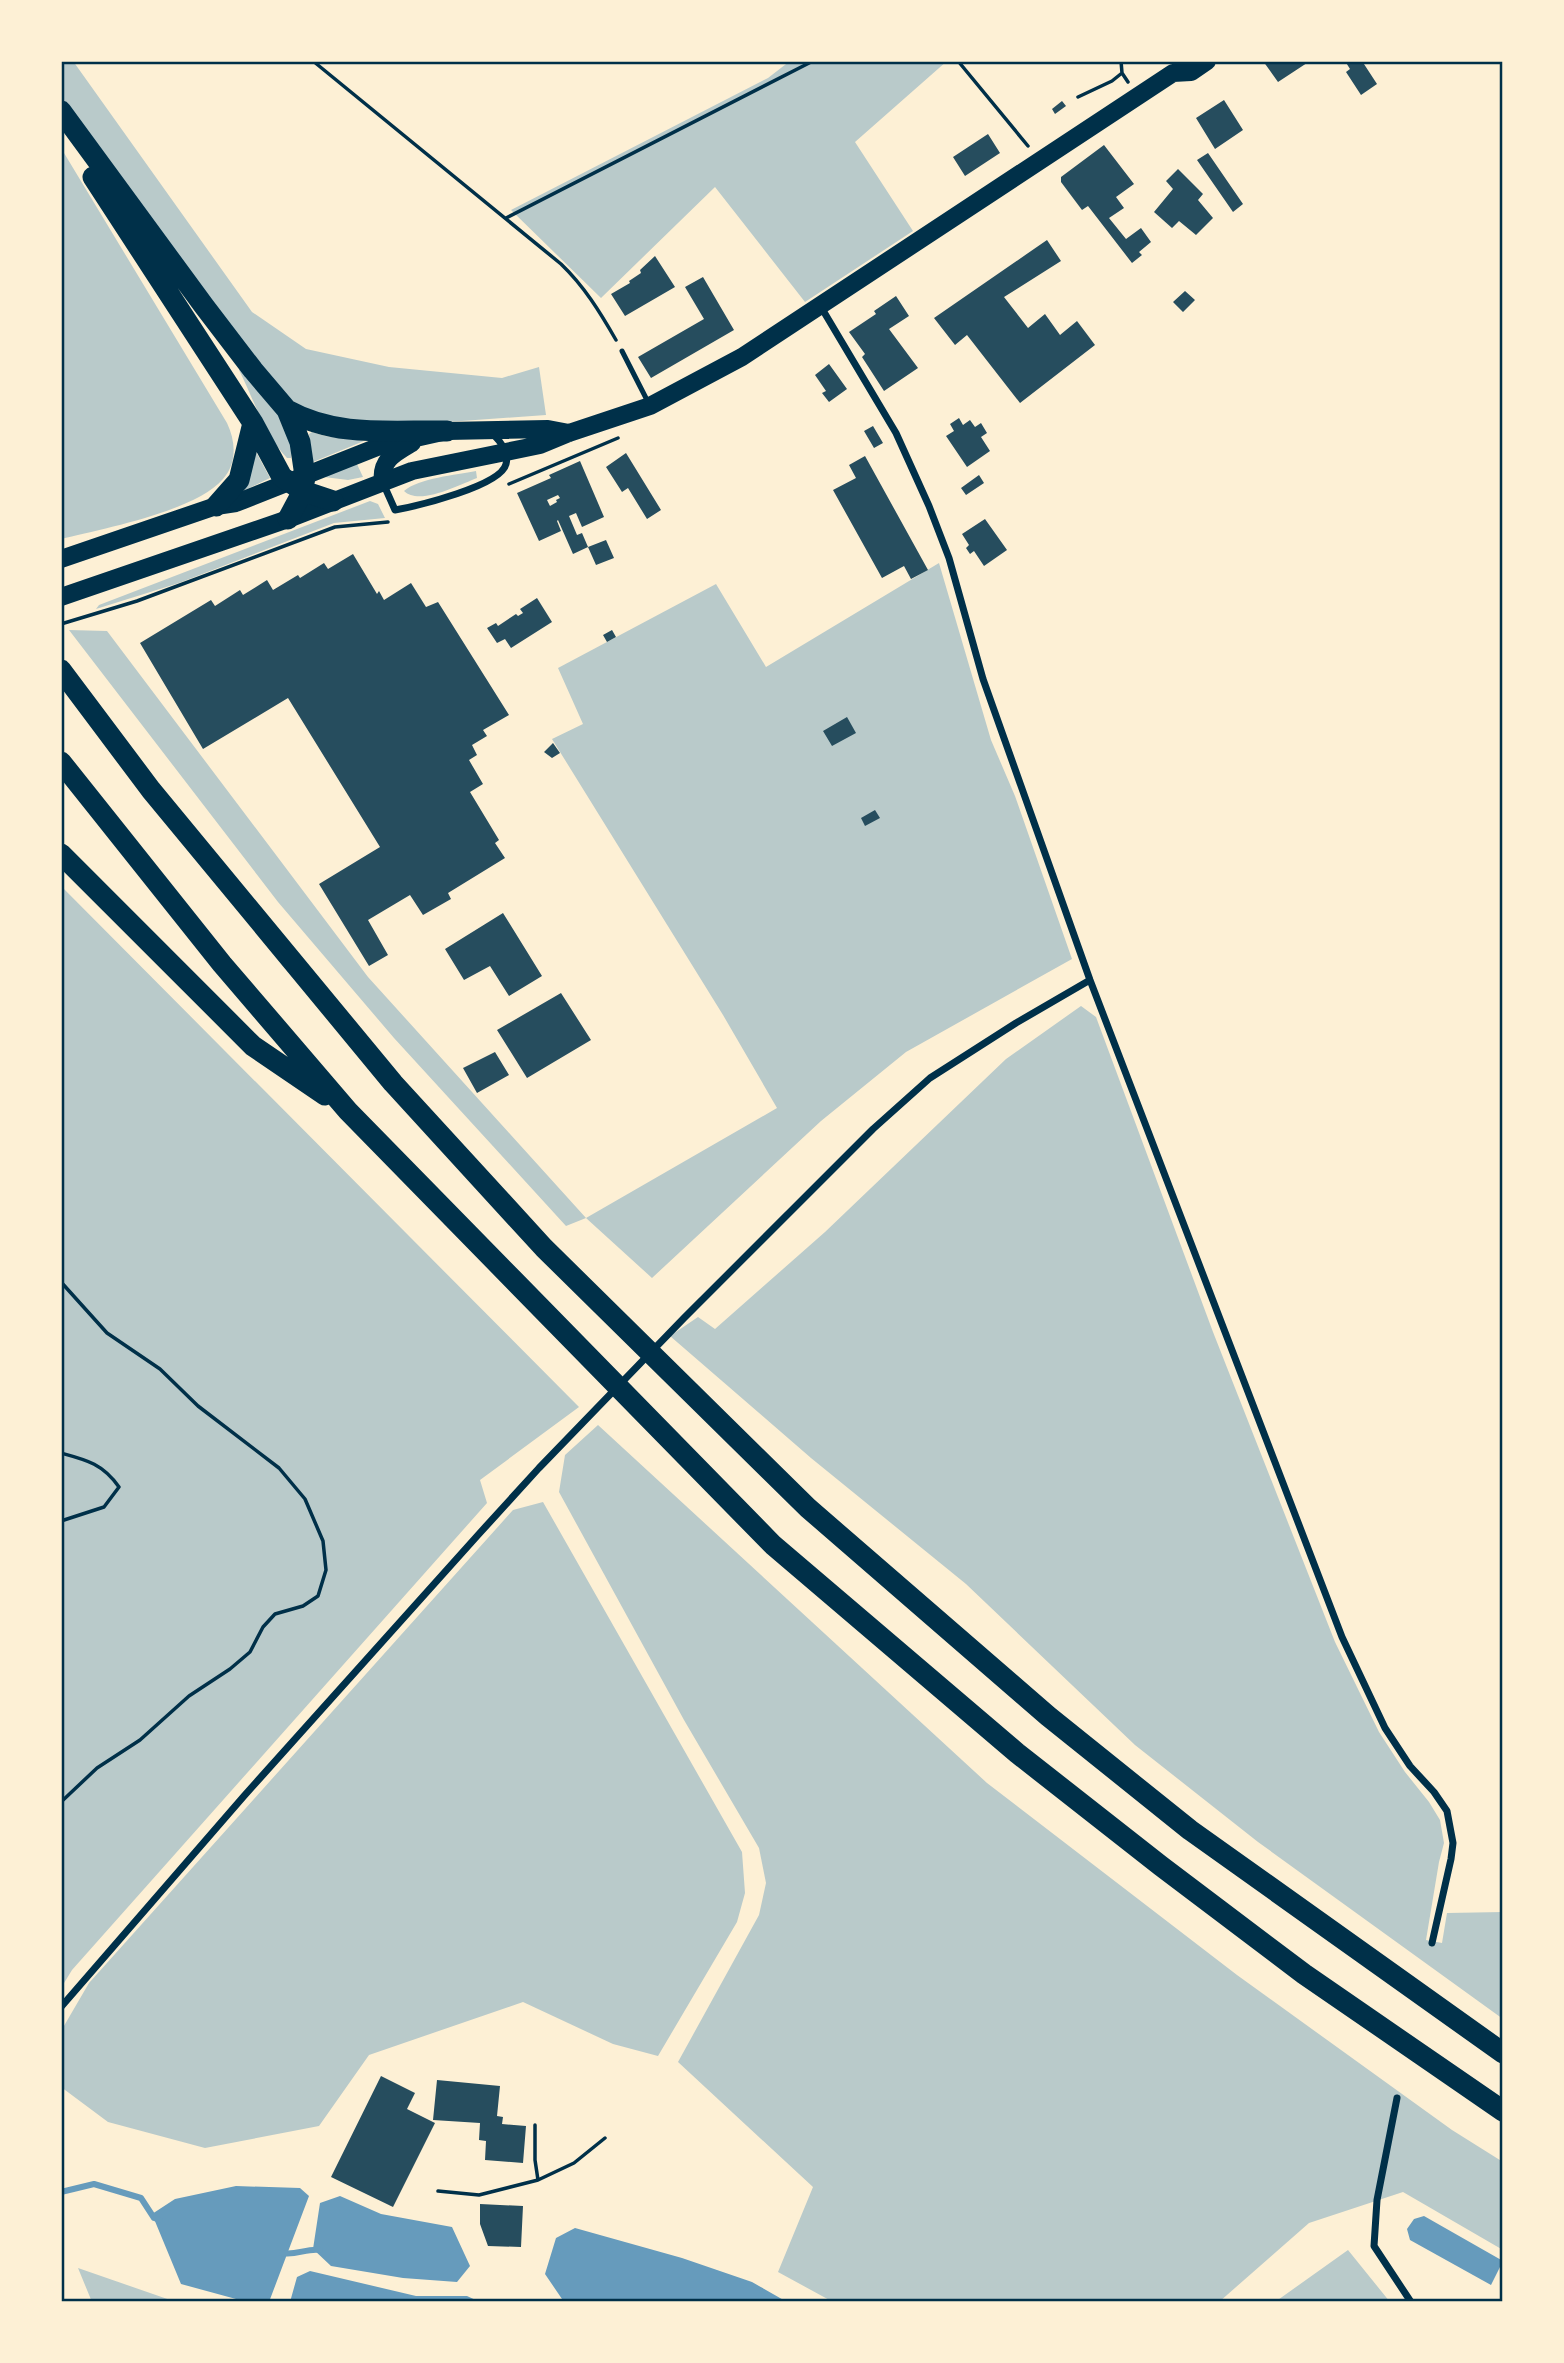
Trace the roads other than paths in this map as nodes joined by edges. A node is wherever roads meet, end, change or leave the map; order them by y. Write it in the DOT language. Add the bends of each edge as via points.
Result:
graph roads {
  1 [pos="1207,61"];
  2 [pos="1175,67"];
  3 [pos="61,111"];
  4 [pos="61,132"];
  5 [pos="821,306"];
  6 [pos="622,351"];
  7 [pos="650,406"];
  8 [pos="287,410"];
  9 [pos="253,423"];
  10 [pos="488,430"];
  11 [pos="447,431"];
  12 [pos="569,433"];
  13 [pos="424,436"];
  14 [pos="506,453"];
  15 [pos="383,482"];
  16 [pos="299,483"];
  17 [pos="333,501"];
  18 [pos="216,506"];
  19 [pos="288,519"];
  20 [pos="61,559"];
  21 [pos="61,597"];
  22 [pos="61,670"];
  23 [pos="61,762"];
  24 [pos="61,854"];
  25 [pos="1090,980"];
  26 [pos="348,1111"];
  27 [pos="1432,1942"];
  28 [pos="61,2007"];
  29 [pos="1503,2053"];
  30 [pos="1397,2098"];
  31 [pos="1503,2111"];
  32 [pos="1411,2302"];
  1 -- 2 [label="main road" via="1191,72"];
  2 -- 5 [label="main road"];
  3 -- 8 [label="highway" via="204,306"];
  4 -- 9 [label="highway"];
  5 -- 7 [label="main road" via="742,357"];
  5 -- 25 [label="street" via="896,433 929,506 949,558 983,679"];
  6 -- 7 [label="lane"];
  7 -- 12 [label="main road"];
  8 -- 11 [label="highway" via="313,423 345,430"];
  8 -- 16 [label="highway" via="300,442"];
  9 -- 16 [label="highway" via="282,477"];
  9 -- 18 [label="highway" via="239,480"];
  10 -- 11 [label="main road"];
  10 -- 12 [label="main road"];
  10 -- 14 [label="street"];
  11 -- 13 [label="main road"];
  12 -- 14 [label="main road"];
  13 -- 15 [label="main road" via="387,461"];
  13 -- 16 [label="main road" via="380,446"];
  14 -- 15 [label="main road" via="412,471"];
  14 -- 15 [label="street" via="506,466 498,476 425,504 395,510"];
  15 -- 17 [label="main road"];
  16 -- 17 [label="highway"];
  16 -- 18 [label="main road"];
  16 -- 19 [label="highway"];
  17 -- 19 [label="main road"];
  18 -- 20 [label="main road"];
  19 -- 21 [label="main road"];
  22 -- 29 [label="highway" via="159,801 393,1083 544,1248 808,1508 1048,1716 1190,1830"];
  23 -- 26 [label="highway" via="222,964"];
  24 -- 26 [label="highway" via="254,1046"];
  25 -- 27 [label="street" via="1342,1637 1385,1728 1447,1811 1453,1843"];
  25 -- 28 [label="street" via="930,1078 873,1129 504,1506"];
  26 -- 31 [label="highway" via="773,1545 1017,1754 1161,1866 1326,1990"];
  30 -- 32 [label="street" via="1377,2200 1374,2246"];
}
